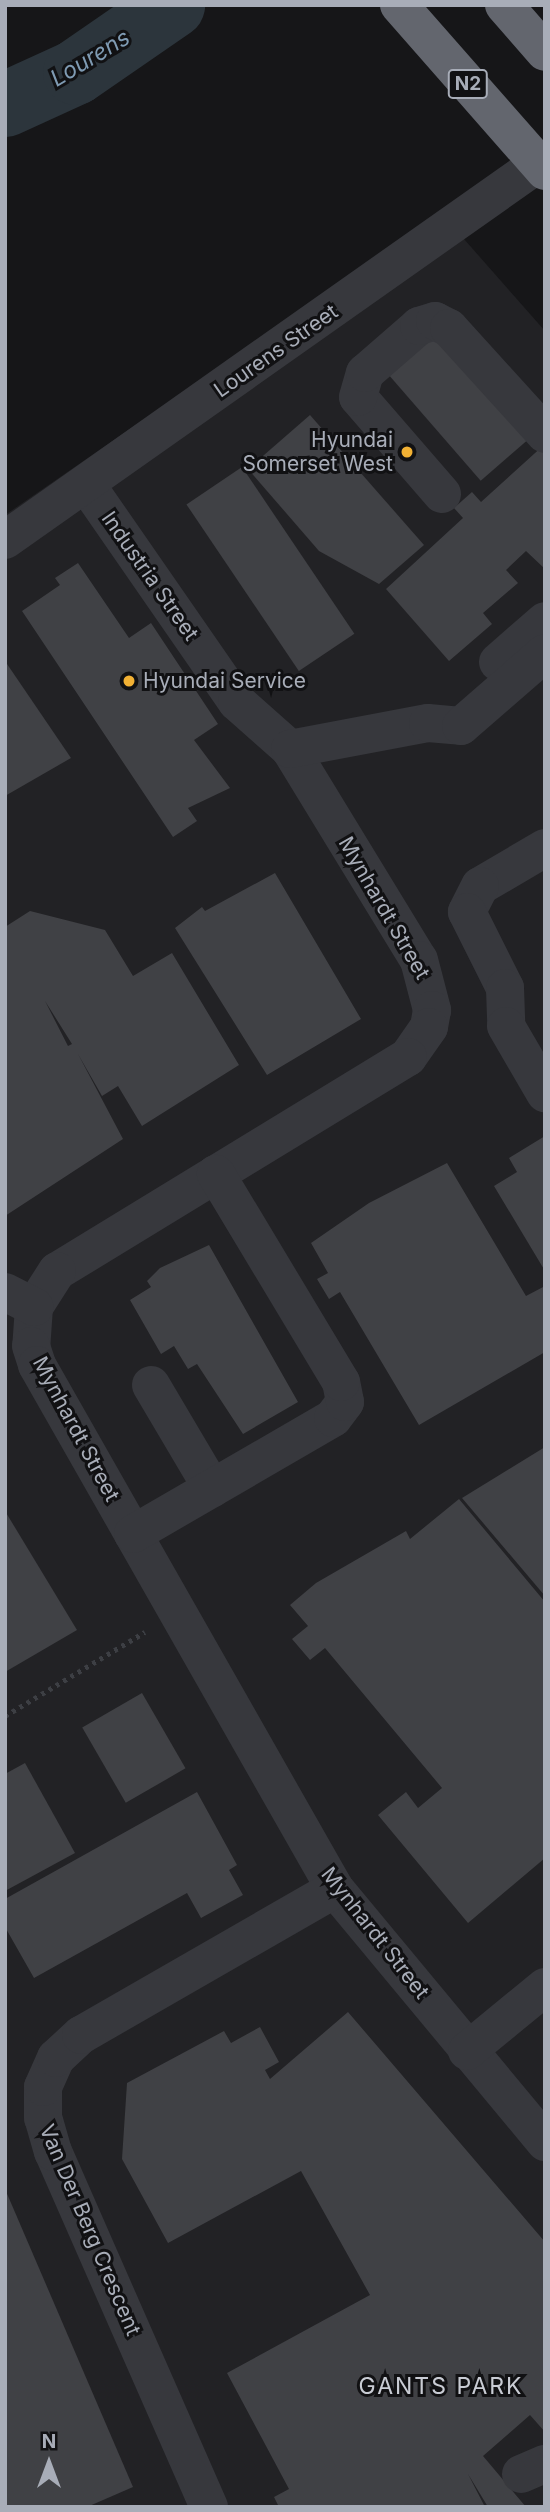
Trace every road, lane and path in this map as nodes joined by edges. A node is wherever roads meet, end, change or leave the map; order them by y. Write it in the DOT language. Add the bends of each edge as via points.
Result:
graph roads {
  1 [pos="398,5"];
  2 [pos="503,5"];
  3 [pos="545,52"];
  4 [pos="542,164"];
  5 [pos="545,434"];
  6 [pos="86,484"];
  7 [pos="442,494"];
  8 [pos="5,540"];
  9 [pos="545,621"];
  10 [pos="545,653"];
  11 [pos="428,723"];
  12 [pos="290,749"];
  13 [pos="545,848"];
  14 [pos="545,1093"];
  15 [pos="216,1174"];
  16 [pos="20,1299"];
  17 [pos="151,1385"];
  18 [pos="212,1488"];
  19 [pos="133,1534"];
  20 [pos="178,1612"];
  21 [pos="5,1716"];
  22 [pos="335,1889"];
  23 [pos="545,1987"];
  24 [pos="467,2051"];
  25 [pos="545,2141"];
  26 [pos="208,2506"];
  1 -- 4 [label="highway, N2"];
  2 -- 3 [label="highway"];
  4 -- 6 [label="street, Lourens Street"];
  5 -- 7 [label="street" via="449,328 435,321 419,326 365,373 358,397"];
  6 -- 8 [label="street, Lourens Street"];
  6 -- 12 [label="street, Industria Street" via="237,702"];
  9 -- 11 [label="street"];
  10 -- 11 [label="street" via="461,726"];
  11 -- 12 [label="street"];
  12 -- 15 [label="street, Mynhardt Street" via="426,974 431,1018 408,1057"];
  13 -- 14 [label="street" via="480,886 467,912 505,988 506,1026"];
  15 -- 16 [label="street, Mynhardt Street" via="57,1271"];
  15 -- 18 [label="street" via="345,1392 333,1418"];
  16 -- 19 [label="street, Mynhardt Street" via="37,1365"];
  17 -- 18 [label="street"];
  18 -- 19 [label="street"];
  19 -- 20 [label="street, Mynhardt Street"];
  20 -- 21 [label="path"];
  20 -- 22 [label="street, Mynhardt Street"];
  22 -- 24 [label="street, Mynhardt Street"];
  22 -- 26 [label="street, Van Der Berg Crescent" via="80,2035 56,2059 43,2087 43,2118 54,2152"];
  23 -- 24 [label="street"];
  24 -- 25 [label="street, Mynhardt Street"];
}
